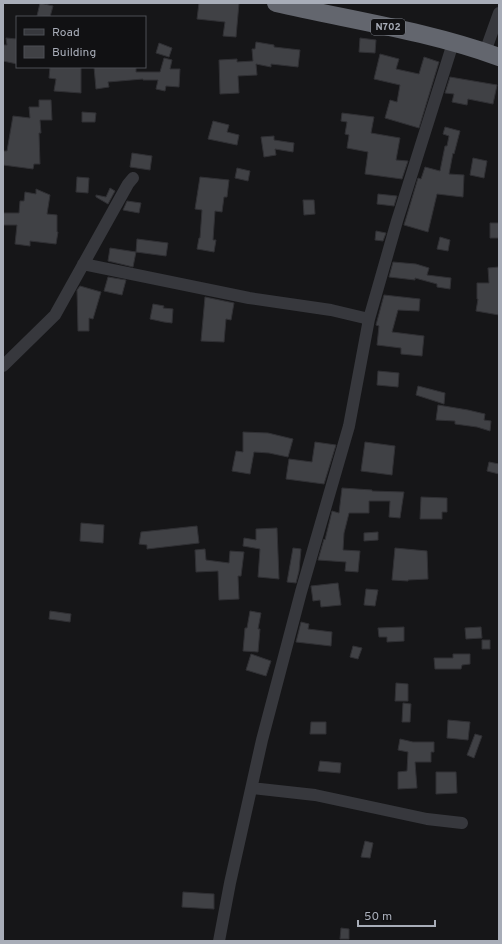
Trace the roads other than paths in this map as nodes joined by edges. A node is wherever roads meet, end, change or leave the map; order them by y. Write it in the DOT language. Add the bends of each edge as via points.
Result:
graph roads {
  1 [pos="276,3"];
  2 [pos="499,12"];
  3 [pos="453,43"];
  4 [pos="492,55"];
  5 [pos="134,178"];
  6 [pos="83,264"];
  7 [pos="370,319"];
  8 [pos="3,366"];
  9 [pos="252,788"];
  10 [pos="462,823"];
  11 [pos="219,941"];
  1 -- 3 [label="highway, N702"];
  2 -- 4 [label="street"];
  3 -- 4 [label="highway, N702"];
  3 -- 7 [label="street" via="396,221"];
  5 -- 6 [label="street" via="128,184"];
  6 -- 7 [label="street" via="249,298 332,310"];
  6 -- 8 [label="street" via="55,315"];
  7 -- 9 [label="street" via="349,426 301,592"];
  9 -- 10 [label="street" via="316,795 427,820"];
  9 -- 11 [label="street"];
}
